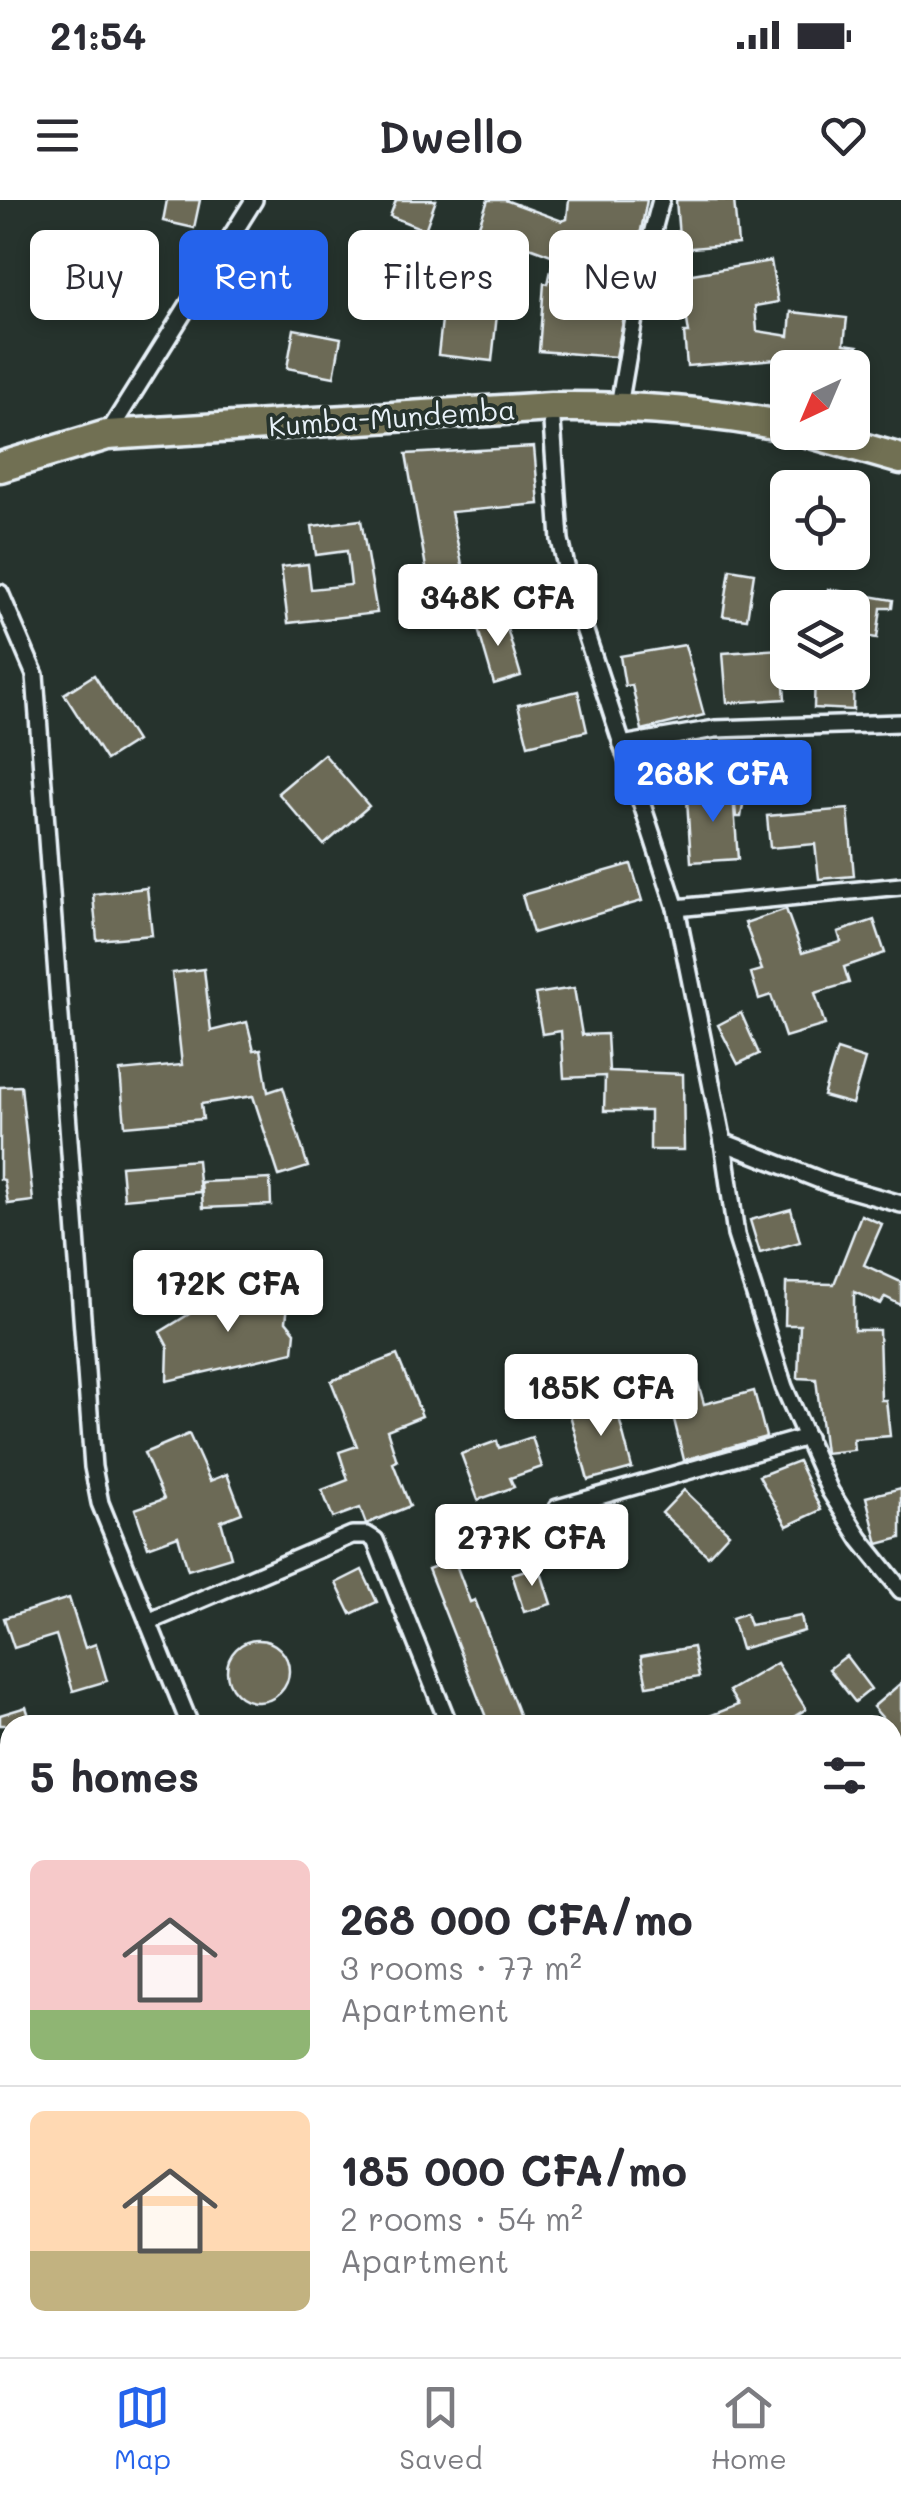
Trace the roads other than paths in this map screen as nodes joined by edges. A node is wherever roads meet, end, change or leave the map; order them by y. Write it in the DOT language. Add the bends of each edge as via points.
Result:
graph roads {
  1 [pos="254,200"];
  2 [pos="661,200"];
  3 [pos="619,406"];
  4 [pos="551,407"];
  5 [pos="770,424"];
  6 [pos="107,436"];
  7 [pos="870,450"];
  8 [pos="901,459"];
  9 [pos="0,467"];
  10 [pos="0,593"];
  11 [pos="901,722"];
  12 [pos="622,745"];
  13 [pos="901,886"];
  14 [pos="676,908"];
  15 [pos="723,1142"];
  16 [pos="901,1204"];
  17 [pos="807,1437"];
  18 [pos="557,1508"];
  19 [pos="901,1590"];
  20 [pos="148,1622"];
  21 [pos="186,1715"];
  22 [pos="445,1715"];
  1 -- 6 [label="street"];
  2 -- 3 [label="street"];
  3 -- 4 [label="highway, Kumba-Mundemba"];
  3 -- 5 [label="highway, Kumba-Mundemba"];
  4 -- 6 [label="highway, Kumba-Mundemba"];
  4 -- 12 [label="street" via="560,540"];
  6 -- 9 [label="highway, Kumba-Mundemba"];
  7 -- 8 [label="highway"];
  10 -- 20 [label="street" via="36,675 94,1467 100,1503"];
  11 -- 12 [label="street" via="715,728"];
  12 -- 14 [label="street"];
  13 -- 14 [label="street"];
  14 -- 15 [label="street"];
  15 -- 16 [label="street"];
  15 -- 17 [label="street" via="736,1236 784,1387"];
  17 -- 18 [label="street"];
  17 -- 19 [label="street" via="860,1539"];
  20 -- 21 [label="street"];
  20 -- 22 [label="street" via="352,1535 367,1535 375,1540"];
}
